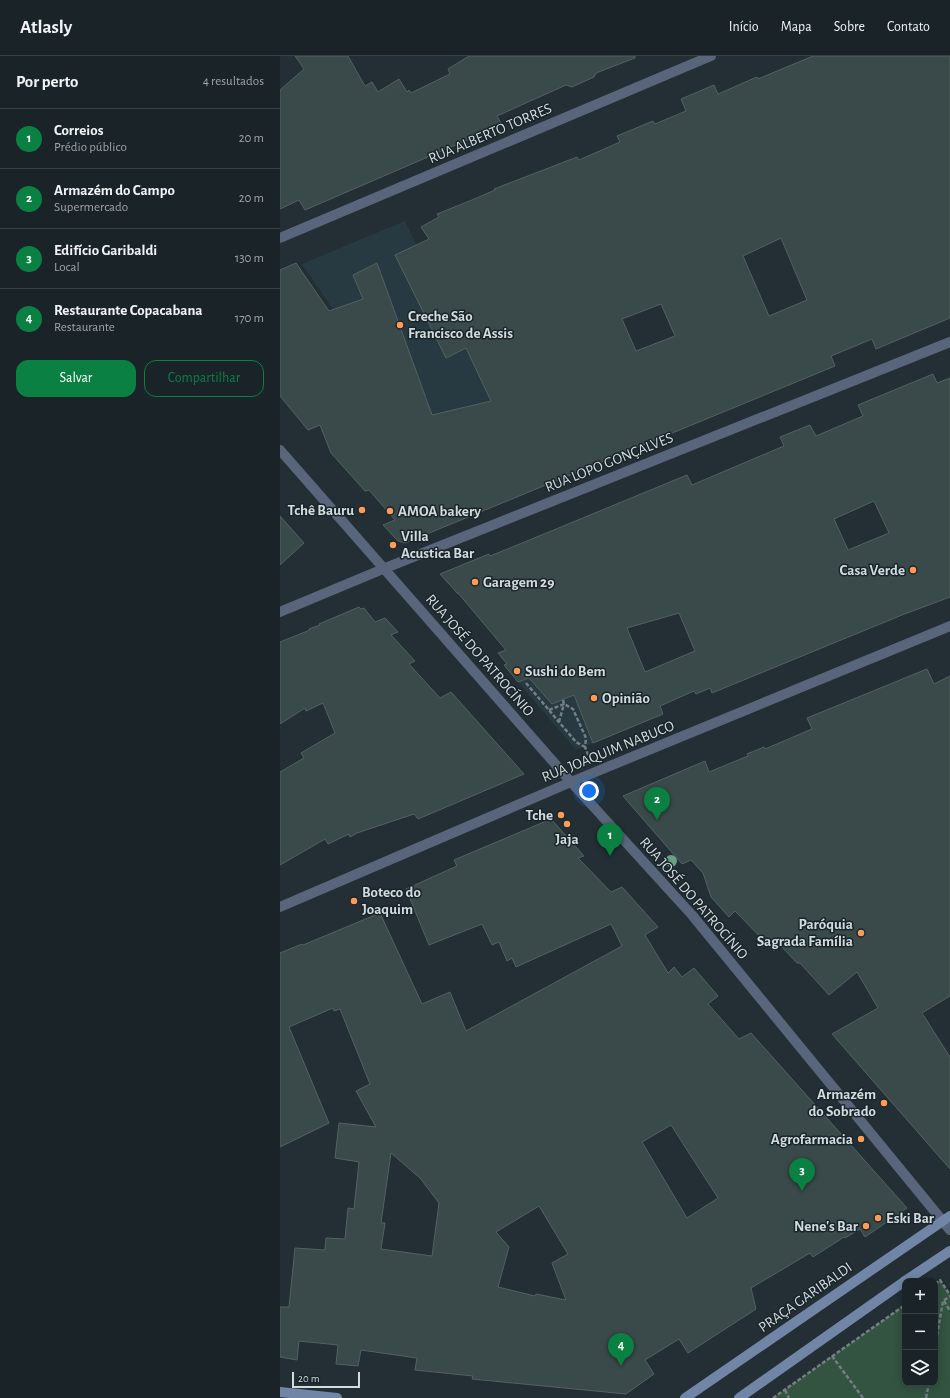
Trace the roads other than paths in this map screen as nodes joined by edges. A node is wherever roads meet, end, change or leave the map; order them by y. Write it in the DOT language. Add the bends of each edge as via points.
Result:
graph roads {
  1 [pos="711,56"];
  2 [pos="280,238"];
  3 [pos="950,342"];
  4 [pos="280,450"];
  5 [pos="383,569"];
  6 [pos="280,612"];
  7 [pos="950,626"];
  8 [pos="571,782"];
  9 [pos="280,908"];
  10 [pos="946,1218"];
  11 [pos="950,1230"];
  12 [pos="950,1251"];
  13 [pos="910,1278"];
  14 [pos="902,1283"];
  15 [pos="280,1392"];
  16 [pos="337,1398"];
  17 [pos="685,1398"];
  18 [pos="739,1398"];
  1 -- 2 [label="street, RUA ALBERTO TORRES"];
  3 -- 5 [label="street, RUA LOPO GONÇALVES"];
  4 -- 5 [label="street, RUA JOSÉ DO PATROCÍNIO"];
  5 -- 6 [label="street, RUA LOPO GONÇALVES"];
  5 -- 8 [label="street, RUA JOSÉ DO PATROCÍNIO"];
  7 -- 8 [label="street, RUA JOAQUIM NABUCO"];
  8 -- 9 [label="street, RUA JOAQUIM NABUCO"];
  8 -- 10 [label="street, RUA JOSÉ DO PATROCÍNIO" via="692,915"];
  10 -- 11 [label="street, RUA JOSÉ DO PATROCÍNIO"];
  10 -- 17 [label="main road, PRAÇA GARIBALDI"];
  12 -- 13 [label="main road"];
  14 -- 18 [label="main road"];
  15 -- 16 [label="main road"];
}
